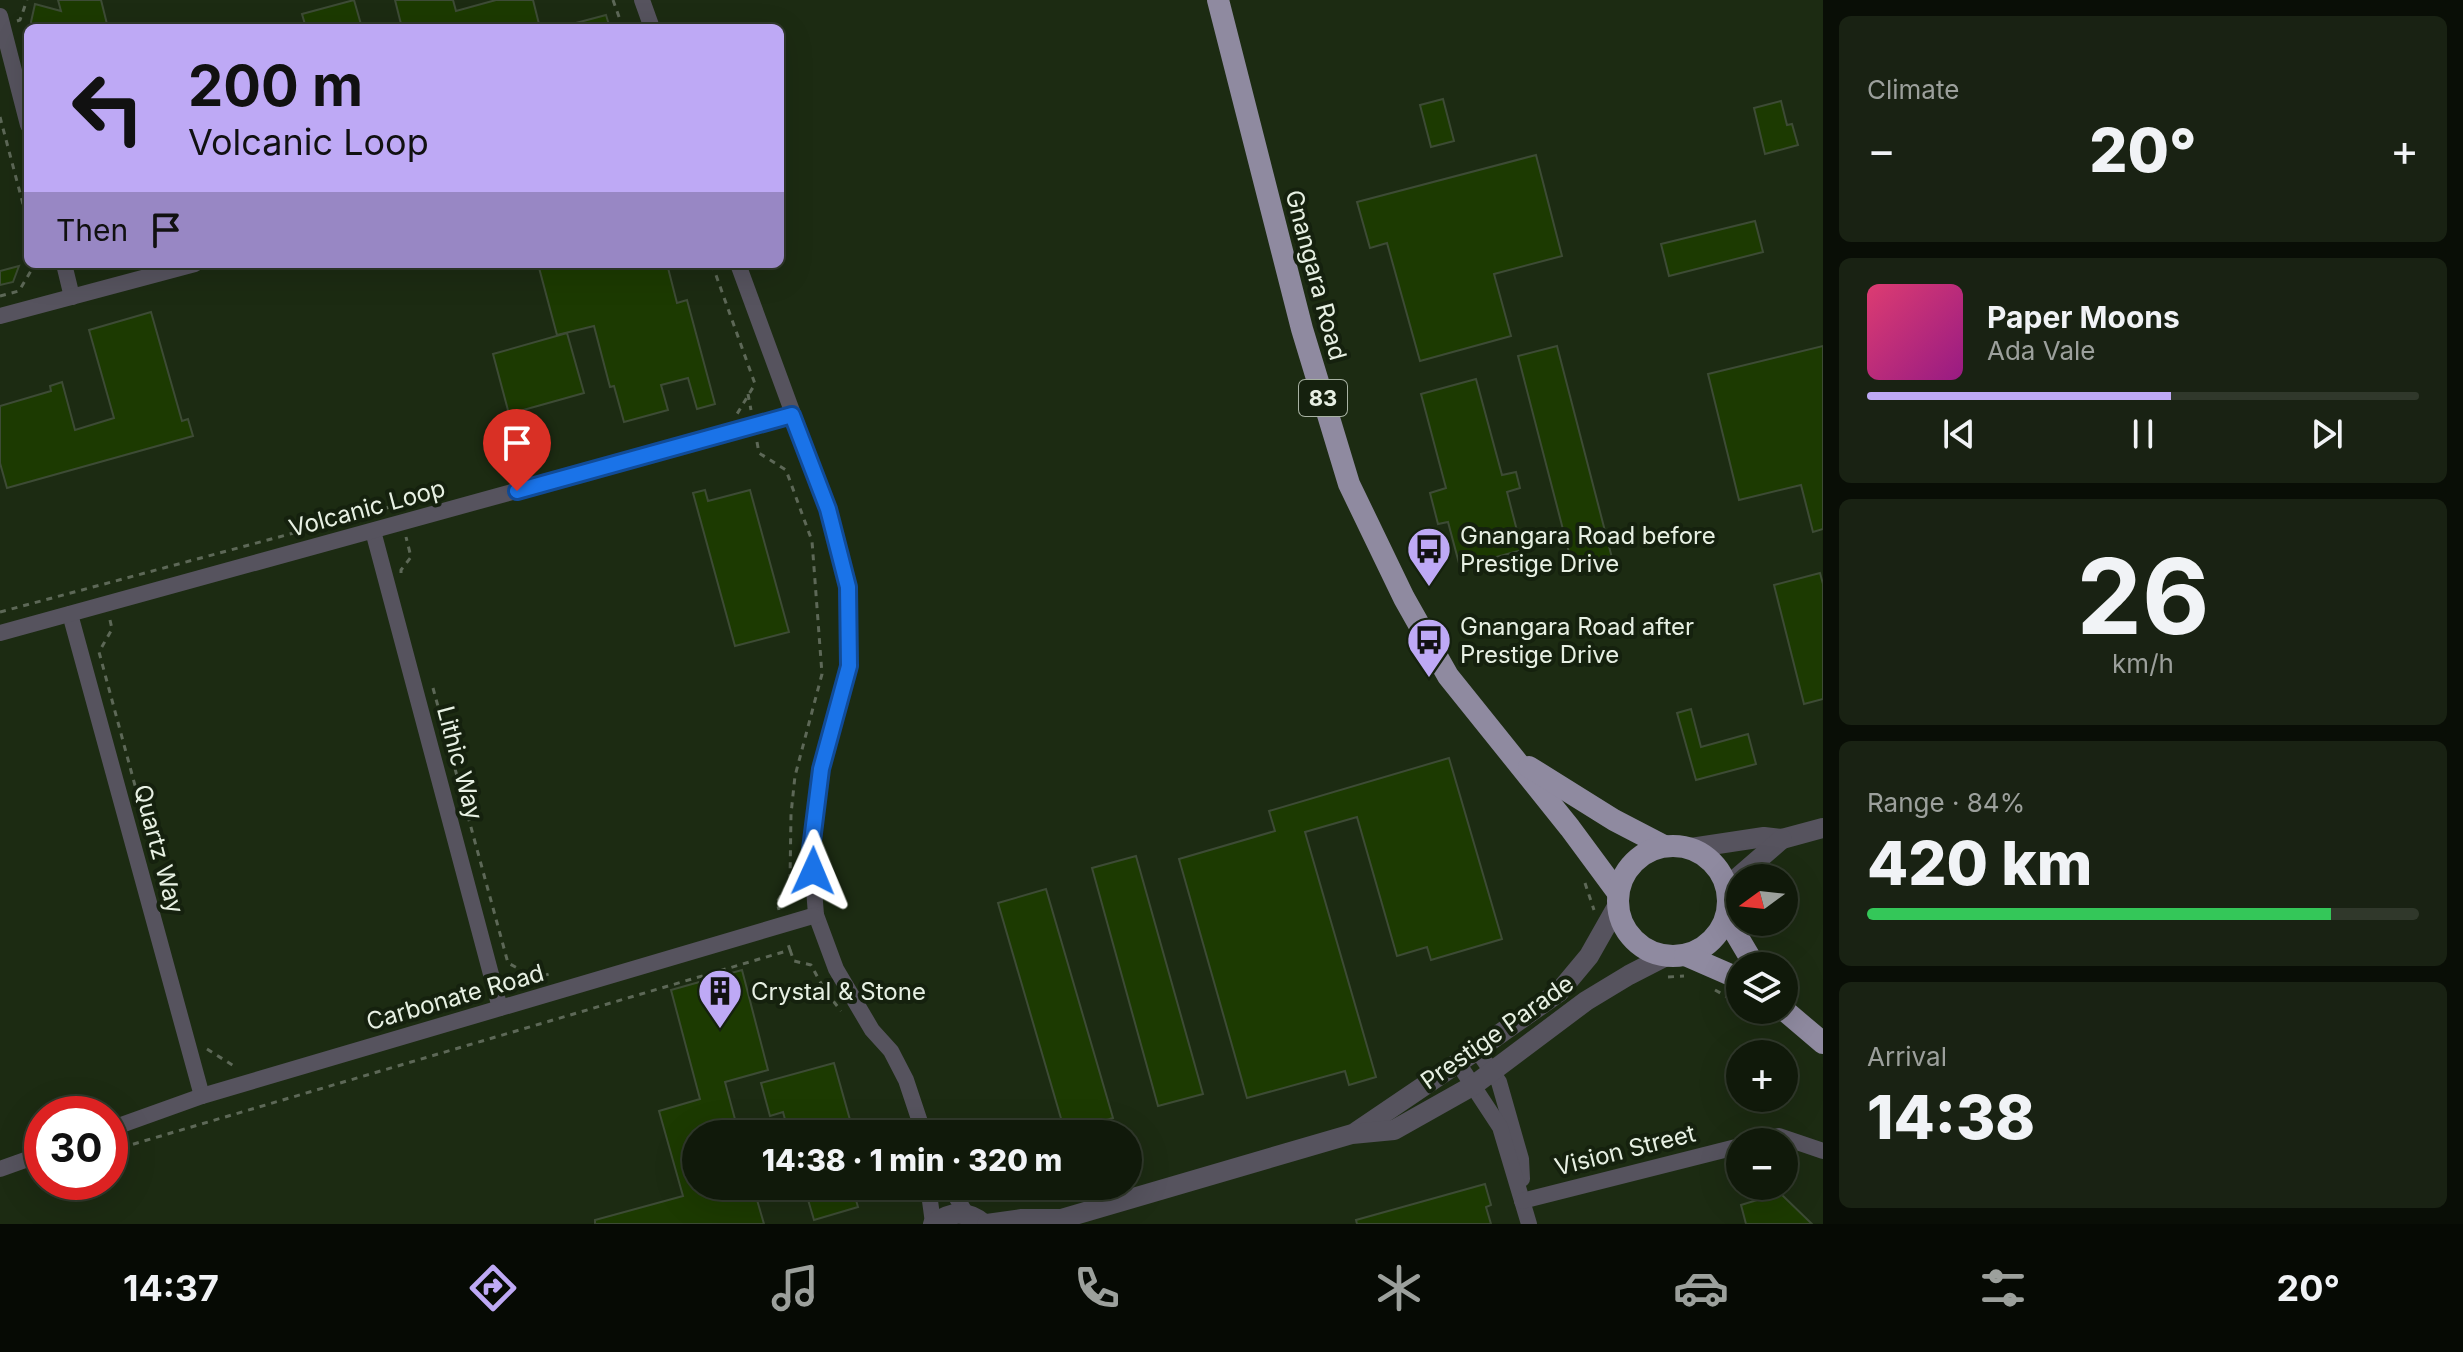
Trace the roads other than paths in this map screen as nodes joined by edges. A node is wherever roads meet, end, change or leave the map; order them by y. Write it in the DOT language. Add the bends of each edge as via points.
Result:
graph roads {
  1 [pos="642,0"];
  2 [pos="1218,0"];
  3 [pos="0,16"];
  4 [pos="651,24"];
  5 [pos="24,109"];
  6 [pos="65,268"];
  7 [pos="180,268"];
  8 [pos="740,268"];
  9 [pos="72,297"];
  10 [pos="0,316"];
  11 [pos="792,415"];
  12 [pos="373,531"];
  13 [pos="70,614"];
  14 [pos="0,633"];
  15 [pos="1514,758"];
  16 [pos="1823,828"];
  17 [pos="1782,839"];
  18 [pos="1664,846"];
  19 [pos="1691,848"];
  20 [pos="1753,864"];
  21 [pos="1726,884"];
  22 [pos="1619,898"];
  23 [pos="1726,912"];
  24 [pos="816,915"];
  25 [pos="1676,955"];
  26 [pos="1726,973"];
  27 [pos="1597,995"];
  28 [pos="500,1008"];
  29 [pos="1529,1013"];
  30 [pos="1798,1022"];
  31 [pos="1823,1043"];
  32 [pos="1477,1050"];
  33 [pos="1458,1063"];
  34 [pos="1492,1072"];
  35 [pos="1474,1085"];
  36 [pos="202,1096"];
  37 [pos="919,1120"];
  38 [pos="128,1123"];
  39 [pos="1352,1134"];
  40 [pos="1798,1142"];
  41 [pos="1726,1150"];
  42 [pos="1823,1151"];
  43 [pos="24,1160"];
  44 [pos="0,1169"];
  45 [pos="930,1200"];
  46 [pos="962,1200"];
  47 [pos="1522,1201"];
  48 [pos="979,1221"];
  49 [pos="1058,1222"];
  50 [pos="933,1223"];
  51 [pos="1529,1224"];
  1 -- 4 [label="street"];
  2 -- 15 [label="main road, Gnangara Road / 83" via="1302,329 1349,484 1448,676"];
  3 -- 5 [label="street"];
  6 -- 9 [label="street"];
  7 -- 9 [label="street"];
  8 -- 11 [label="street"];
  9 -- 10 [label="street"];
  11 -- 12 [label="street, Volcanic Loop"];
  11 -- 24 [label="street" via="828,509 848,587 849,666 821,769 811,849"];
  12 -- 13 [label="street, Volcanic Loop"];
  12 -- 28 [label="street, Lithic Way"];
  13 -- 14 [label="street, Volcanic Loop"];
  13 -- 36 [label="street, Quartz Way"];
  15 -- 18 [label="main road, Gnangara Road / 83"];
  15 -- 22 [label="main road, Gnangara Road / 83"];
  16 -- 17 [label="street"];
  17 -- 19 [label="street"];
  17 -- 20 [label="street"];
  18 -- 19 [label="main road, Gnangara Road / 83"];
  18 -- 22 [label="main road" via="1643,854 1626,871"];
  19 -- 21 [label="main road" via="1718,869"];
  22 -- 25 [label="main road, Gnangara Road / 83" via="1620,917 1632,938 1647,950"];
  22 -- 29 [label="street, Prestige Parade" via="1589,956 1559,992"];
  23 -- 25 [label="main road" via="1717,934 1703,947"];
  24 -- 28 [label="street, Carbonate Road"];
  24 -- 37 [label="street" via="836,969 872,1030 891,1051"];
  25 -- 26 [label="main road, Gnangara Road / 83"];
  25 -- 27 [label="street, Prestige Parade"];
  27 -- 29 [label="street" via="1547,1018"];
  27 -- 34 [label="street, Prestige Parade"];
  28 -- 36 [label="street, Carbonate Road"];
  29 -- 32 [label="street, Prestige Parade"];
  30 -- 31 [label="main road"];
  32 -- 33 [label="street, Prestige Parade"];
  32 -- 34 [label="street"];
  33 -- 35 [label="street"];
  33 -- 39 [label="street, Prestige Parade"];
  34 -- 35 [label="street, Prestige Parade"];
  34 -- 47 [label="street" via="1521,1159"];
  35 -- 39 [label="street, Prestige Parade" via="1394,1130"];
  35 -- 47 [label="street" via="1500,1127"];
  36 -- 38 [label="street, Carbonate Road"];
  39 -- 49 [label="street, Prestige Parade"];
  40 -- 42 [label="street"];
  41 -- 47 [label="street, Vision Street"];
  43 -- 44 [label="street"];
  45 -- 50 [label="street"];
  46 -- 48 [label="street"];
  47 -- 51 [label="street"];
  48 -- 49 [label="street, Prestige Parade"];
  48 -- 50 [label="street, Prestige Parade" via="955,1213"];
}
